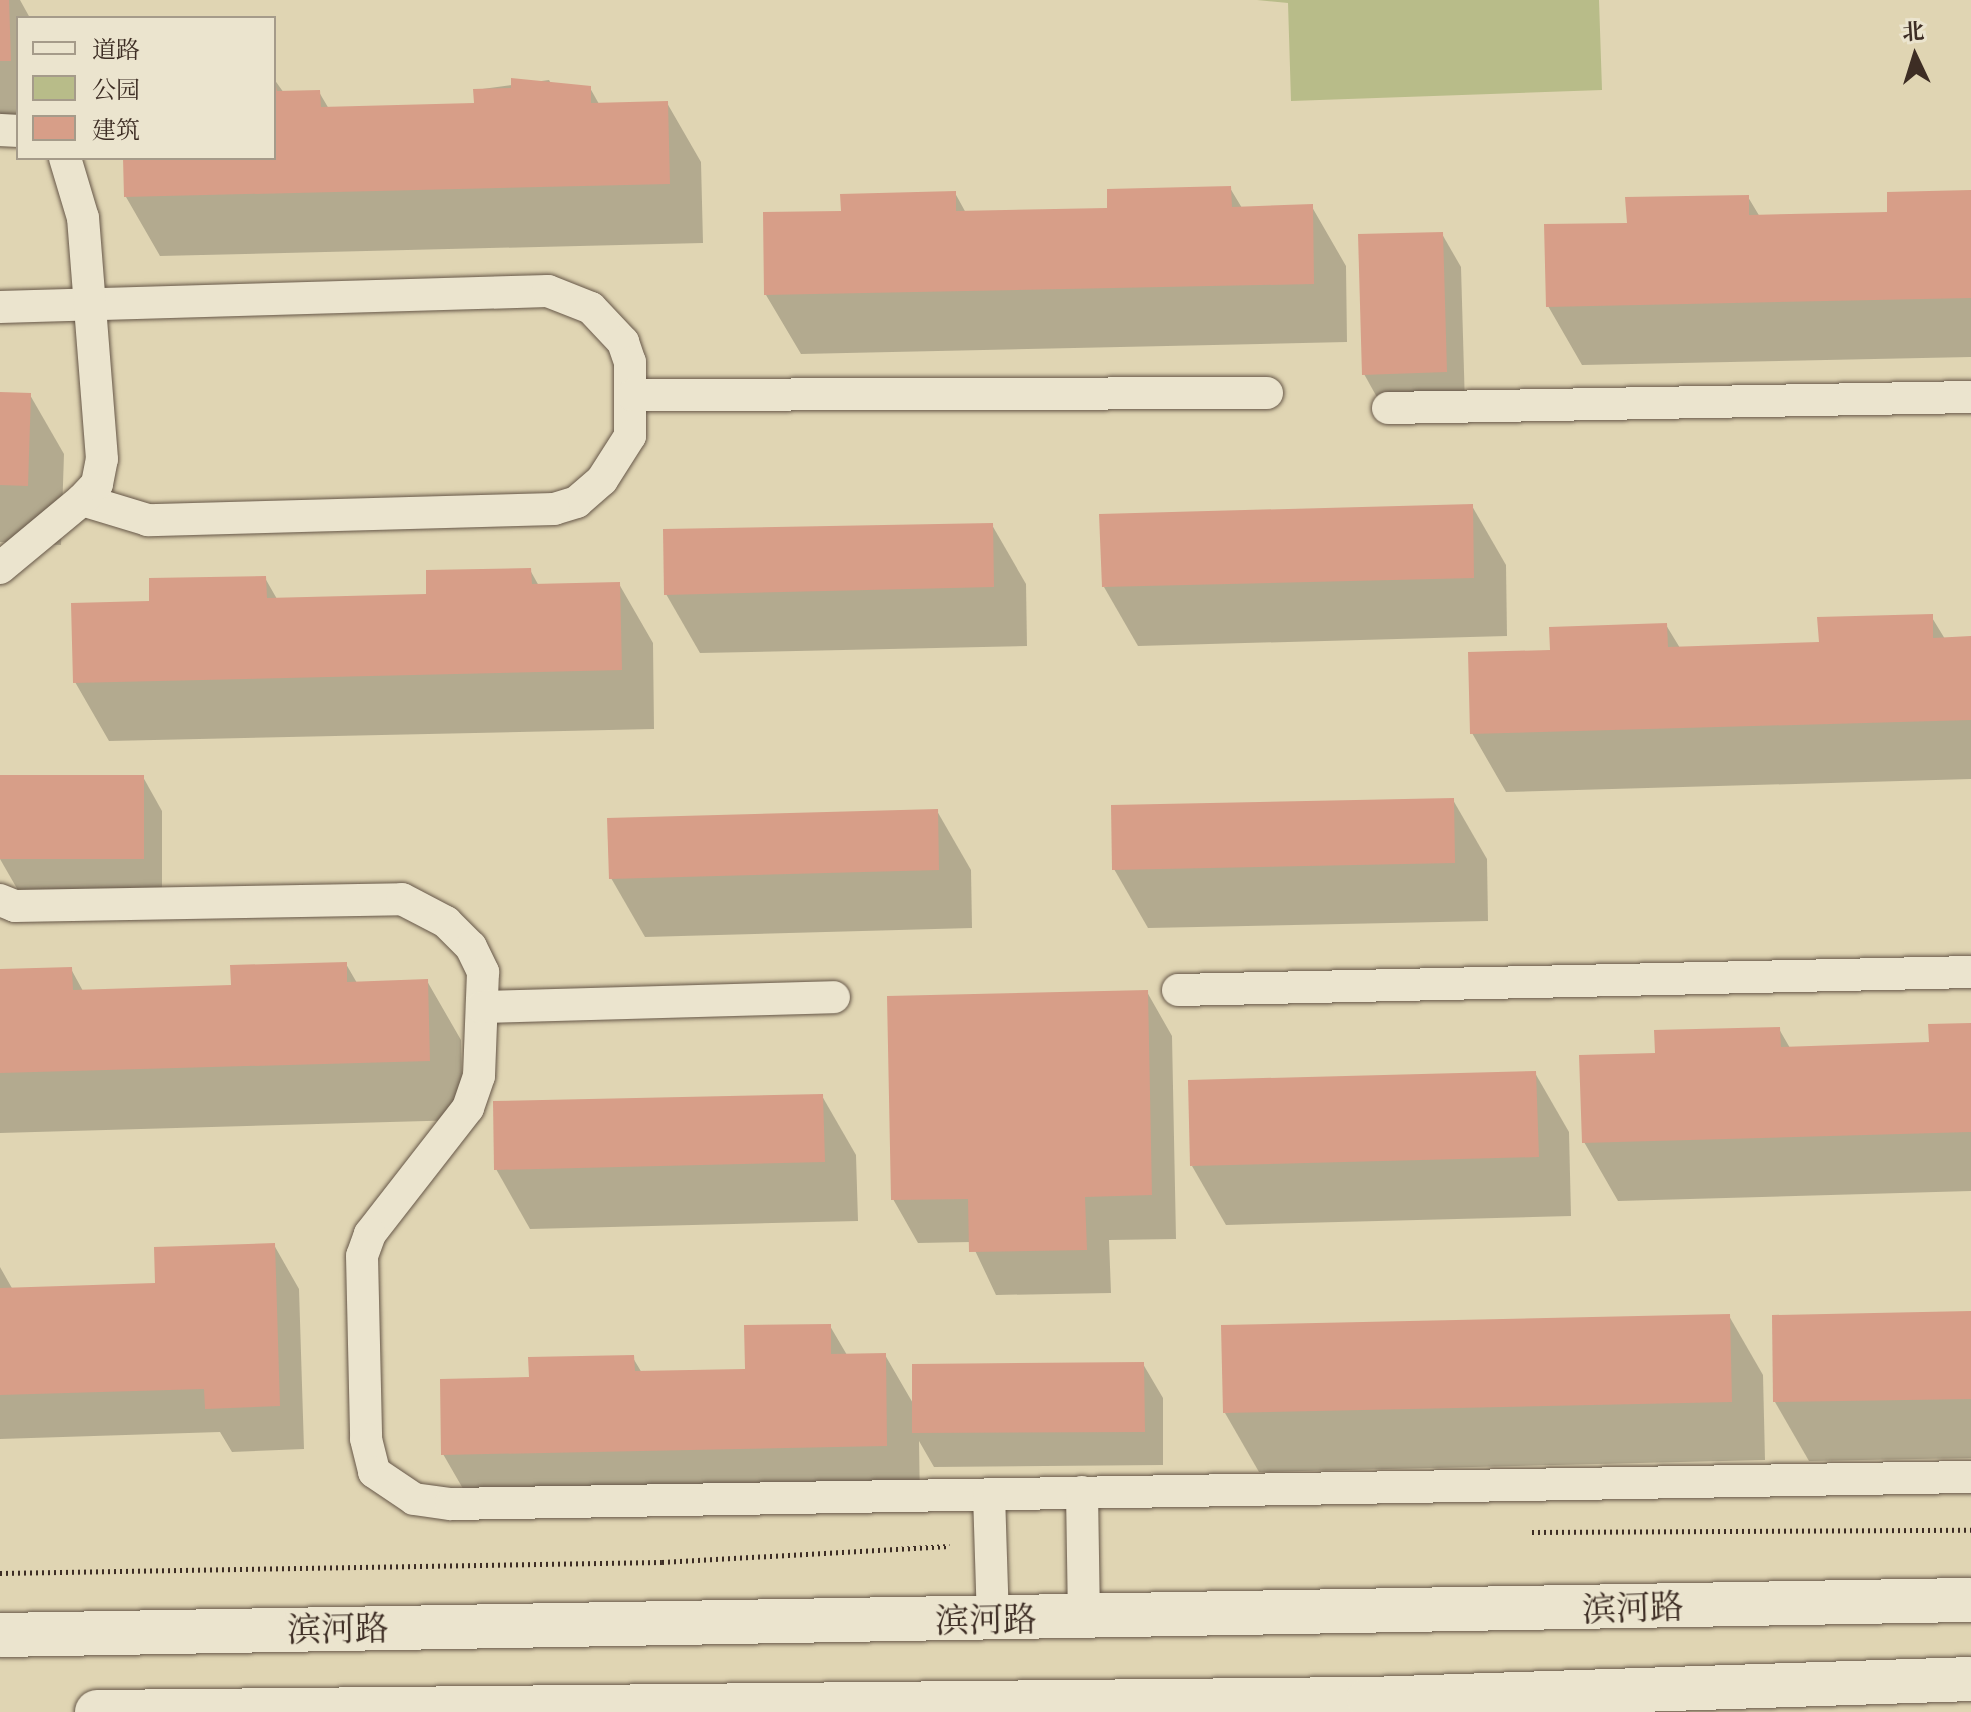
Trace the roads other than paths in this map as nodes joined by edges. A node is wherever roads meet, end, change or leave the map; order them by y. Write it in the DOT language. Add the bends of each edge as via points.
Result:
graph roads {
  1 [pos="66,160"];
  2 [pos="90,305"];
  3 [pos="0,307"];
  4 [pos="1267,393"];
  5 [pos="633,395"];
  6 [pos="1971,397"];
  7 [pos="1388,408"];
  8 [pos="82,500"];
  9 [pos="0,568"];
  10 [pos="0,900"];
  11 [pos="1971,972"];
  12 [pos="1178,990"];
  13 [pos="834,997"];
  14 [pos="482,1007"];
  15 [pos="1971,1477"];
  16 [pos="1082,1492"];
  17 [pos="989,1494"];
  18 [pos="1971,1600"];
  19 [pos="1084,1620"];
  20 [pos="993,1621"];
  21 [pos="0,1635"];
  22 [pos="1971,1679"];
  23 [pos="97,1712"];
  1 -- 2 [label="lane" via="83,218"];
  2 -- 3 [label="lane"];
  2 -- 5 [label="lane" via="548,291 609,324 630,362"];
  2 -- 8 [label="lane" via="102,459 97,484"];
  4 -- 5 [label="lane"];
  5 -- 8 [label="lane" via="633,425 618,460 577,502 554,509 148,520"];
  6 -- 7 [label="lane"];
  8 -- 9 [label="lane"];
  10 -- 14 [label="lane" via="15,906 402,899 446,922 471,947 483,972"];
  11 -- 12 [label="lane"];
  13 -- 14 [label="lane"];
  14 -- 17 [label="lane" via="479,1076 468,1108 370,1234 362,1256 366,1439 374,1472 390,1488 451,1504"];
  15 -- 16 [label="lane"];
  16 -- 17 [label="lane"];
  16 -- 19 [label="lane"];
  17 -- 20 [label="lane"];
  18 -- 19 [label="main road, 滨河路"];
  19 -- 20 [label="main road, 滨河路"];
  20 -- 21 [label="main road, 滨河路"];
  22 -- 23 [label="main road" via="1369,1699"];
}
